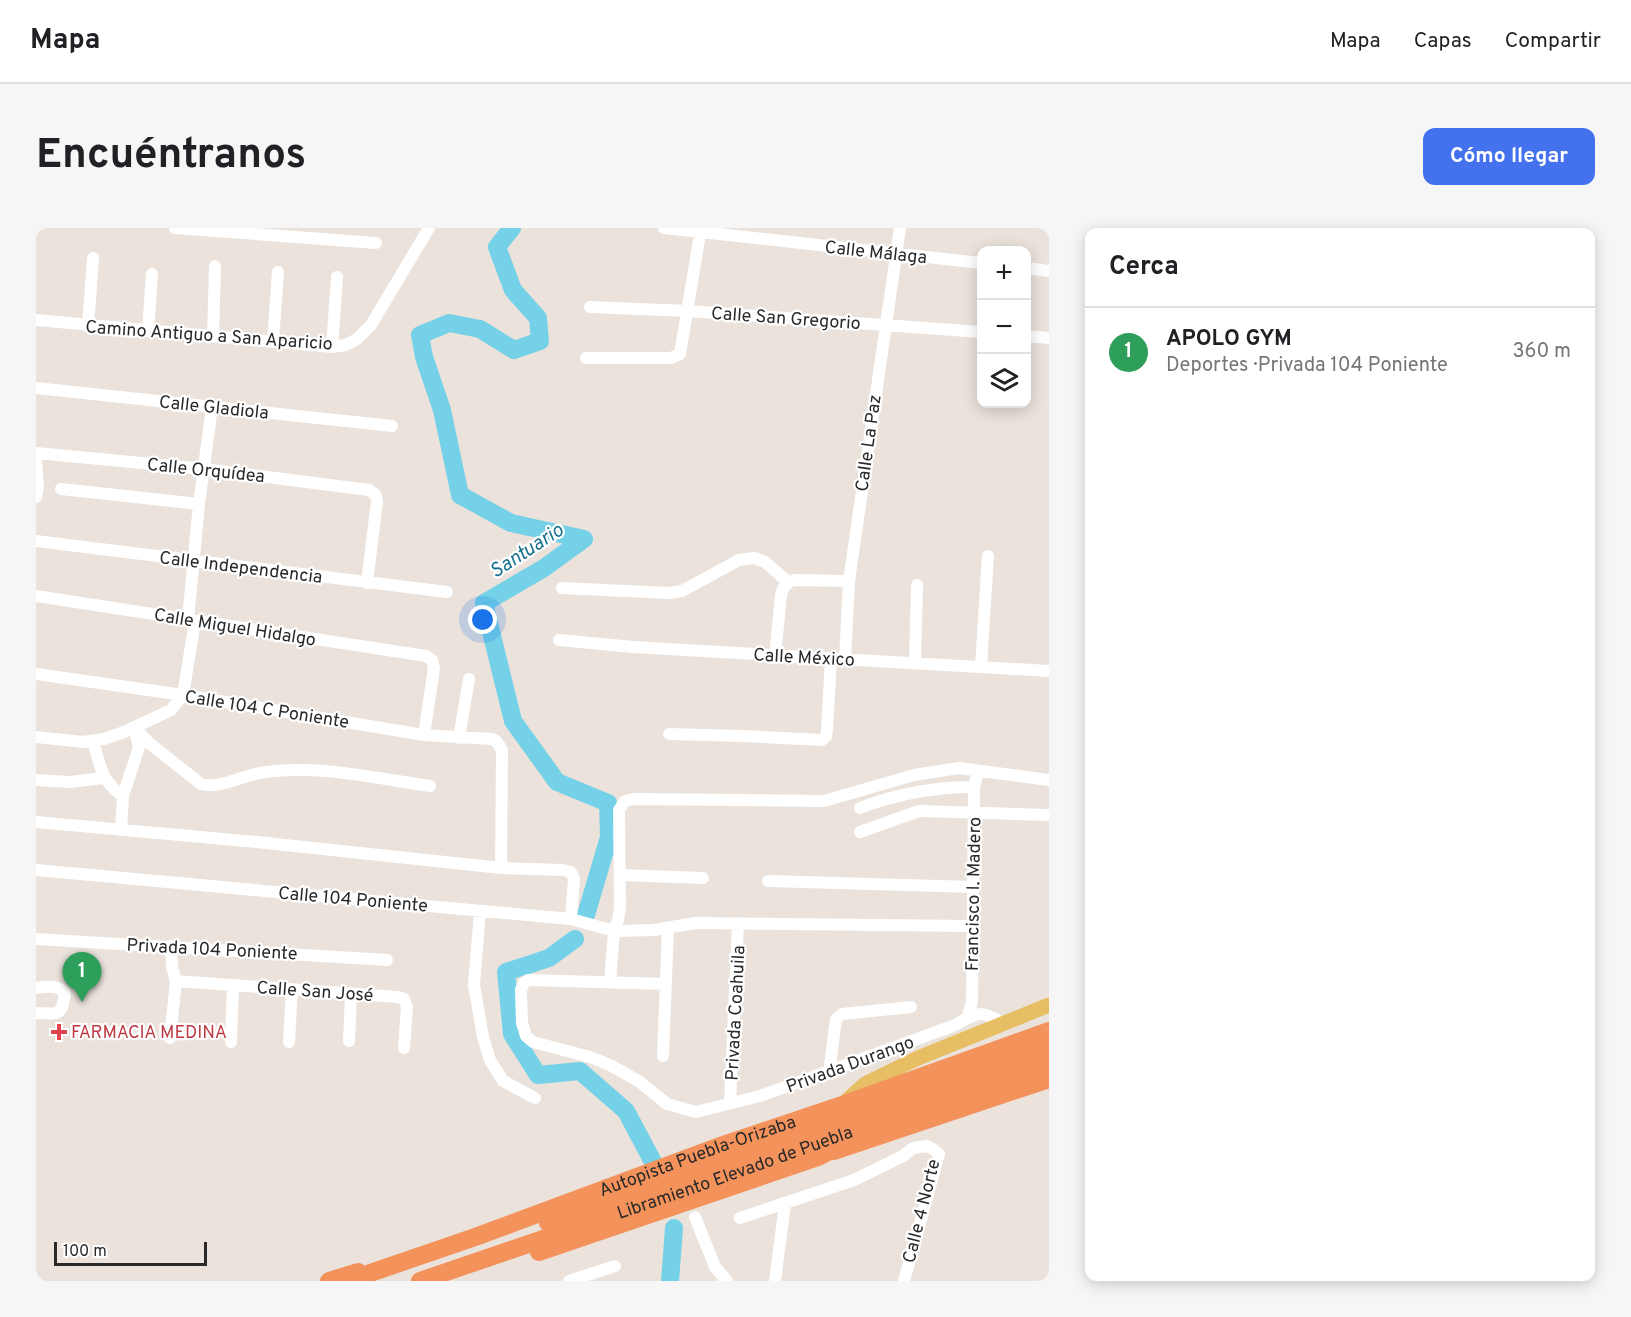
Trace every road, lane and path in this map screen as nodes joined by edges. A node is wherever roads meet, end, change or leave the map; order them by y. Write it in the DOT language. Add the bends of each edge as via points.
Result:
graph roads {
  1 [pos="175,228"];
  2 [pos="429,228"];
  3 [pos="664,228"];
  4 [pos="900,228"];
  5 [pos="700,231"];
  6 [pos="376,243"];
  7 [pos="898,254"];
  8 [pos="93,258"];
  9 [pos="977,263"];
  10 [pos="215,266"];
  11 [pos="1031,269"];
  12 [pos="1049,271"];
  13 [pos="278,272"];
  14 [pos="152,274"];
  15 [pos="337,277"];
  16 [pos="590,307"];
  17 [pos="688,311"];
  18 [pos="36,320"];
  19 [pos="886,325"];
  20 [pos="88,326"];
  21 [pos="148,331"];
  22 [pos="977,332"];
  23 [pos="1031,336"];
  24 [pos="213,337"];
  25 [pos="1049,338"];
  26 [pos="273,341"];
  27 [pos="332,347"];
  28 [pos="586,358"];
  29 [pos="36,388"];
  30 [pos="212,406"];
  31 [pos="392,426"];
  32 [pos="36,453"];
  33 [pos="36,460"];
  34 [pos="204,469"];
  35 [pos="61,489"];
  36 [pos="36,497"];
  37 [pos="199,504"];
  38 [pos="36,541"];
  39 [pos="988,556"];
  40 [pos="194,562"];
  41 [pos="849,581"];
  42 [pos="367,583"];
  43 [pos="785,585"];
  44 [pos="917,585"];
  45 [pos="562,588"];
  46 [pos="447,592"];
  47 [pos="36,597"];
  48 [pos="191,620"];
  49 [pos="558,640"];
  50 [pos="775,656"];
  51 [pos="831,659"];
  52 [pos="845,660"];
  53 [pos="915,662"];
  54 [pos="981,666"];
  55 [pos="1049,671"];
  56 [pos="36,674"];
  57 [pos="469,680"];
  58 [pos="183,695"];
  59 [pos="134,727"];
  60 [pos="669,734"];
  61 [pos="424,735"];
  62 [pos="36,737"];
  63 [pos="459,738"];
  64 [pos="93,741"];
  65 [pos="978,772"];
  66 [pos="104,778"];
  67 [pos="36,780"];
  68 [pos="1049,780"];
  69 [pos="430,786"];
  70 [pos="974,787"];
  71 [pos="123,796"];
  72 [pos="860,808"];
  73 [pos="975,812"];
  74 [pos="1049,815"];
  75 [pos="36,822"];
  76 [pos="121,829"];
  77 [pos="860,832"];
  78 [pos="501,868"];
  79 [pos="36,870"];
  80 [pos="620,875"];
  81 [pos="703,878"];
  82 [pos="768,881"];
  83 [pos="974,887"];
  84 [pos="480,911"];
  85 [pos="571,919"];
  86 [pos="738,923"];
  87 [pos="973,926"];
  88 [pos="668,928"];
  89 [pos="614,931"];
  90 [pos="36,939"];
  91 [pos="171,946"];
  92 [pos="387,960"];
  93 [pos="176,981"];
  94 [pos="610,982"];
  95 [pos="666,984"];
  96 [pos="233,986"];
  97 [pos="36,988"];
  98 [pos="292,989"];
  99 [pos="351,994"];
  100 [pos="1049,1005"];
  101 [pos="911,1007"];
  102 [pos="36,1012"];
  103 [pos="968,1016"];
  104 [pos="1002,1023"];
  105 [pos="1049,1031"];
  106 [pos="170,1038"];
  107 [pos="349,1041"];
  108 [pos="231,1042"];
  109 [pos="289,1042"];
  110 [pos="1049,1045"];
  111 [pos="404,1048"];
  112 [pos="663,1056"];
  113 [pos="1049,1061"];
  114 [pos="1049,1069"];
  115 [pos="829,1073"];
  116 [pos="1049,1079"];
  117 [pos="535,1098"];
  118 [pos="730,1103"];
  119 [pos="842,1105"];
  120 [pos="818,1157"];
  121 [pos="785,1204"];
  122 [pos="695,1217"];
  123 [pos="740,1218"];
  124 [pos="496,1242"];
  125 [pos="615,1266"];
  126 [pos="328,1281"];
  127 [pos="346,1281"];
  128 [pos="383,1281"];
  129 [pos="420,1281"];
  130 [pos="452,1281"];
  131 [pos="569,1281"];
  132 [pos="727,1281"];
  133 [pos="775,1281"];
  134 [pos="904,1281"];
  1 -- 6 [label="street"];
  2 -- 27 [label="street, Camino Antiguo a San Aparicio" via="371,325 357,339"];
  3 -- 5 [label="street, Calle Málaga"];
  4 -- 7 [label="street, Calle La Paz"];
  5 -- 7 [label="street, Calle Málaga"];
  5 -- 17 [label="street"];
  7 -- 9 [label="street, Calle Málaga"];
  7 -- 19 [label="street, Calle La Paz"];
  8 -- 20 [label="street"];
  10 -- 24 [label="street"];
  11 -- 12 [label="street"];
  13 -- 26 [label="street"];
  14 -- 21 [label="street"];
  15 -- 27 [label="street"];
  16 -- 17 [label="street, Calle San Gregorio"];
  17 -- 19 [label="street, Calle San Gregorio"];
  17 -- 28 [label="street" via="680,354 671,358"];
  18 -- 20 [label="street, Camino Antiguo a San Aparicio"];
  19 -- 22 [label="street, Calle San Gregorio"];
  19 -- 41 [label="street, Calle La Paz"];
  20 -- 21 [label="street, Camino Antiguo a San Aparicio"];
  21 -- 24 [label="street, Camino Antiguo a San Aparicio"];
  23 -- 25 [label="street"];
  24 -- 26 [label="street, Camino Antiguo a San Aparicio"];
  26 -- 27 [label="street, Camino Antiguo a San Aparicio"];
  29 -- 30 [label="street, Calle Gladiola"];
  30 -- 31 [label="street, Calle Gladiola"];
  30 -- 34 [label="street"];
  32 -- 34 [label="street, Calle Orquídea"];
  33 -- 36 [label="street"];
  34 -- 37 [label="street"];
  34 -- 42 [label="street, Calle Orquídea" via="369,490 375,494 378,501"];
  35 -- 37 [label="street"];
  37 -- 40 [label="street"];
  38 -- 40 [label="street, Calle Independencia"];
  39 -- 54 [label="street"];
  40 -- 42 [label="street, Calle Independencia"];
  40 -- 48 [label="street"];
  41 -- 43 [label="street" via="794,580"];
  41 -- 52 [label="street, Calle La Paz"];
  42 -- 46 [label="street, Calle Independencia"];
  43 -- 45 [label="street" via="765,562 754,558 739,560 682,591"];
  43 -- 50 [label="street"];
  44 -- 53 [label="street"];
  47 -- 48 [label="street, Calle Miguel Hidalgo"];
  48 -- 58 [label="street"];
  48 -- 61 [label="street, Calle Miguel Hidalgo" via="426,656 434,668"];
  49 -- 50 [label="street, Calle México"];
  50 -- 51 [label="street, Calle México"];
  51 -- 52 [label="street, Calle México"];
  51 -- 60 [label="street" via="827,730 822,740"];
  52 -- 53 [label="street, Calle México"];
  53 -- 54 [label="street, Calle México"];
  54 -- 55 [label="street, Calle México"];
  56 -- 58 [label="street, Calle 104 C Poniente"];
  57 -- 63 [label="street"];
  58 -- 59 [label="street" via="171,711"];
  58 -- 61 [label="street, Calle 104 C Poniente"];
  59 -- 64 [label="street"];
  59 -- 69 [label="street" via="201,784 209,786 246,775 303,769"];
  59 -- 71 [label="street" via="139,747"];
  61 -- 63 [label="street, Calle 104 C Poniente"];
  62 -- 64 [label="street"];
  63 -- 78 [label="street, Calle 104 C Poniente" via="492,739 502,750"];
  64 -- 66 [label="street"];
  65 -- 68 [label="street"];
  65 -- 70 [label="street, Francisco I. Madero"];
  65 -- 80 [label="street" via="960,768 936,770 824,801 625,801 619,810"];
  66 -- 67 [label="street"];
  66 -- 71 [label="street"];
  70 -- 72 [label="street" via="940,787"];
  70 -- 73 [label="street, Francisco I. Madero"];
  71 -- 76 [label="street"];
  73 -- 74 [label="street"];
  73 -- 77 [label="street" via="919,811"];
  73 -- 83 [label="street, Francisco I. Madero"];
  75 -- 76 [label="street"];
  76 -- 78 [label="street"];
  78 -- 85 [label="street" via="571,872"];
  79 -- 84 [label="street, Calle 104 Poniente"];
  80 -- 81 [label="street"];
  80 -- 89 [label="street" via="620,908"];
  82 -- 83 [label="street"];
  83 -- 87 [label="street, Francisco I. Madero"];
  84 -- 85 [label="street, Calle 104 Poniente"];
  84 -- 117 [label="street" via="474,985 483,1037 503,1082"];
  85 -- 89 [label="street, Calle 104 Poniente"];
  86 -- 87 [label="street, Calle 104 Poniente"];
  86 -- 88 [label="street, Calle 104 Poniente" via="695,923"];
  86 -- 118 [label="street, Privada Coahuila"];
  87 -- 103 [label="street, Francisco I. Madero" via="972,1002"];
  88 -- 89 [label="street, Calle 104 Poniente"];
  88 -- 95 [label="street"];
  89 -- 94 [label="street"];
  90 -- 91 [label="street, Privada 104 Poniente"];
  91 -- 92 [label="street, Privada 104 Poniente"];
  91 -- 93 [label="street"];
  93 -- 96 [label="street, Calle San José"];
  93 -- 106 [label="street"];
  94 -- 95 [label="street"];
  94 -- 118 [label="street, Privada Durango" via="535,979 524,983 522,1030 533,1042 610,1065 678,1108 696,1112"];
  95 -- 112 [label="street"];
  96 -- 98 [label="street, Calle San José"];
  96 -- 108 [label="street"];
  97 -- 102 [label="street" via="61,988 65,993 60,1012"];
  98 -- 99 [label="street, Calle San José"];
  98 -- 109 [label="street"];
  99 -- 107 [label="street"];
  99 -- 111 [label="street, Calle San José" via="404,999"];
  100 -- 104 [label="main road"];
  101 -- 115 [label="street" via="842,1014 836,1019"];
  103 -- 104 [label="street" via="988,1014"];
  103 -- 115 [label="street, Privada Durango" via="953,1026"];
  104 -- 119 [label="main road" via="865,1084"];
  105 -- 119 [label="highway, Autopista Puebla-Orizaba"];
  110 -- 124 [label="highway, Libramiento Elevado de Puebla"];
  113 -- 129 [label="highway, Libramiento Elevado de Puebla"];
  114 -- 120 [label="highway" via="877,1128"];
  115 -- 118 [label="street, Privada Durango"];
  116 -- 120 [label="highway"];
  119 -- 127 [label="highway, Autopista Puebla-Orizaba"];
  120 -- 130 [label="highway"];
  121 -- 123 [label="street"];
  121 -- 133 [label="street"];
  121 -- 134 [label="street, Calle 4 Norte" via="854,1180 913,1148 933,1149 939,1154"];
  122 -- 132 [label="street" via="715,1267"];
  124 -- 126 [label="highway" via="454,1242"];
  124 -- 128 [label="highway, Libramiento Elevado de Puebla"];
  125 -- 131 [label="street"];
}
